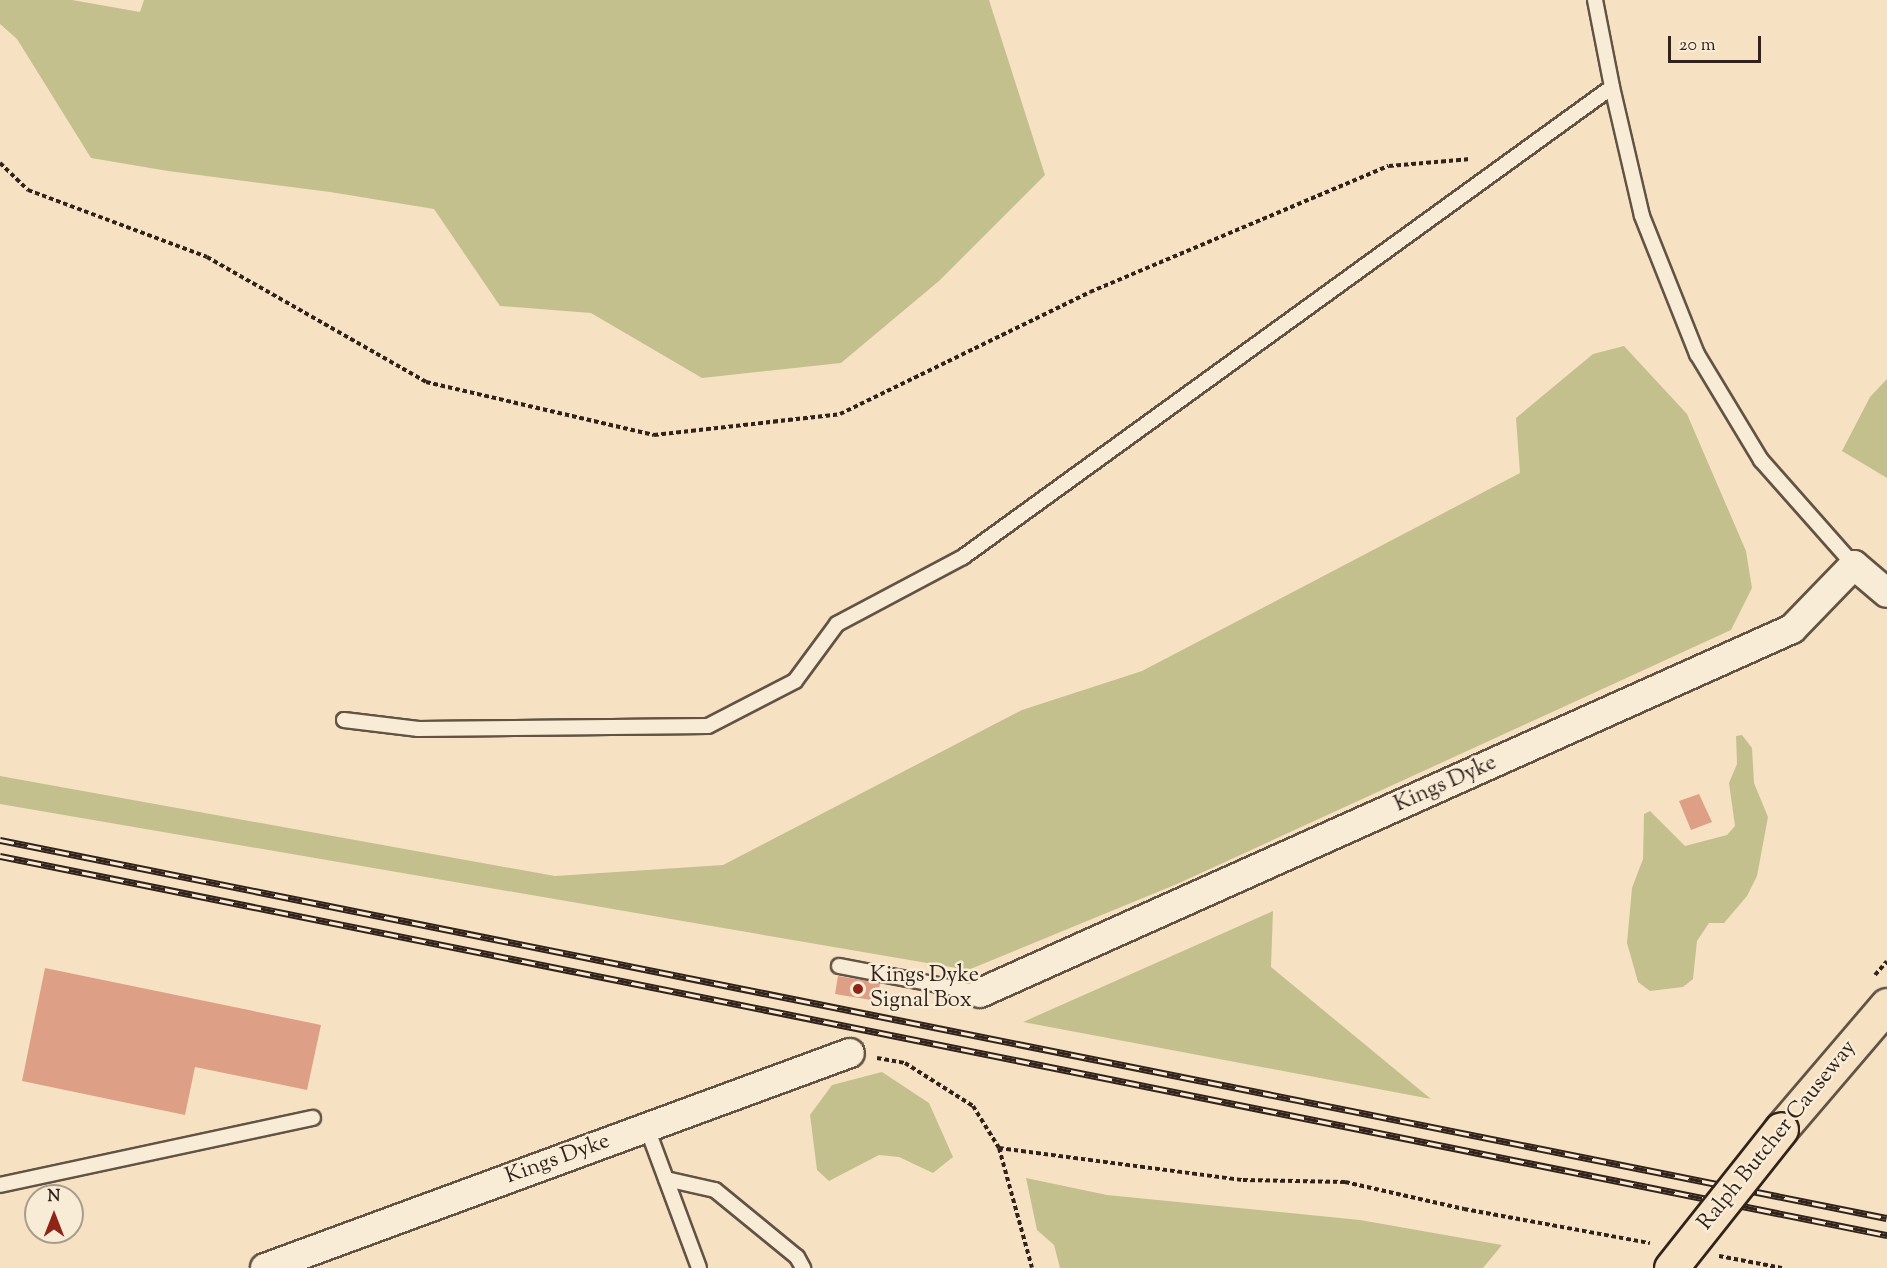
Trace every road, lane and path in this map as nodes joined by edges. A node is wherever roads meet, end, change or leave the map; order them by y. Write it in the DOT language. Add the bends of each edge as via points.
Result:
graph roads {
  1 [pos="1595,0"];
  2 [pos="1611,87"];
  3 [pos="1516,156"];
  4 [pos="0,163"];
  5 [pos="1854,565"];
  6 [pos="1887,593"];
  7 [pos="344,720"];
  8 [pos="839,966"];
  9 [pos="980,993"];
  10 [pos="1887,1005"];
  11 [pos="850,1053"];
  12 [pos="313,1118"];
  13 [pos="647,1128"];
  14 [pos="999,1148"];
  15 [pos="666,1179"];
  16 [pos="0,1185"];
  17 [pos="1711,1255"];
  18 [pos="1662,1256"];
  19 [pos="265,1268"];
  20 [pos="699,1268"];
  21 [pos="803,1268"];
  22 [pos="1032,1268"];
  23 [pos="1782,1268"];
  1 -- 2 [label="lane"];
  2 -- 3 [label="lane"];
  2 -- 5 [label="lane" via="1642,216 1697,354 1761,460"];
  3 -- 4 [label="path" via="1389,166 1090,292 840,414 654,435 426,382 207,257 28,189"];
  3 -- 7 [label="lane" via="963,557 837,624 795,681 708,726 418,729"];
  5 -- 6 [label="street"];
  5 -- 9 [label="street, Kings Dyke" via="1792,629"];
  8 -- 9 [label="lane"];
  10 -- 18 [label="main road, Ralph Butcher Causeway, bridge" via="1781,1129"];
  11 -- 13 [label="street, Kings Dyke"];
  11 -- 14 [label="path" via="905,1063 973,1106"];
  12 -- 16 [label="lane"];
  13 -- 15 [label="lane"];
  13 -- 19 [label="street, Kings Dyke"];
  14 -- 18 [label="path" via="1243,1180 1345,1182"];
  14 -- 22 [label="path"];
  15 -- 20 [label="lane"];
  15 -- 21 [label="lane" via="715,1190 796,1257"];
  17 -- 23 [label="path"];
}
